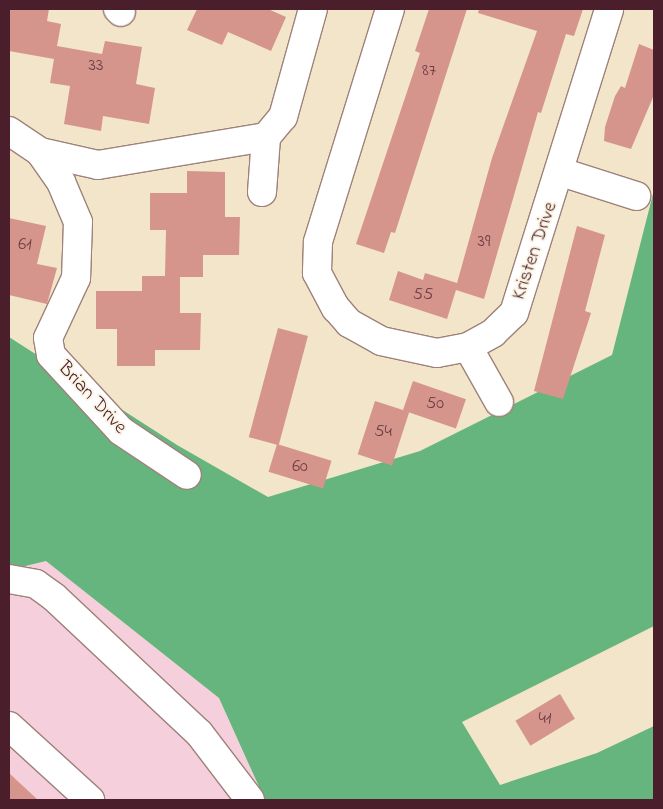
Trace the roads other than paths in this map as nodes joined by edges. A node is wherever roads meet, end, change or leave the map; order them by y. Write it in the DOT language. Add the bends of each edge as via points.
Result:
graph roads {
  1 [pos="313,9"];
  2 [pos="390,9"];
  3 [pos="609,9"];
  4 [pos="9,131"];
  5 [pos="266,137"];
  6 [pos="40,152"];
  7 [pos="98,165"];
  8 [pos="561,172"];
  9 [pos="262,192"];
  10 [pos="636,196"];
  11 [pos="74,208"];
  12 [pos="468,347"];
  13 [pos="498,402"];
  14 [pos="187,475"];
  15 [pos="9,579"];
  16 [pos="9,726"];
  17 [pos="90,800"];
  18 [pos="250,800"];
  1 -- 5 [label="street" via="283,117"];
  2 -- 12 [label="street, Kristen Drive" via="318,242 317,273 336,308 350,323 381,341 424,352"];
  3 -- 8 [label="street, Kristen Drive"];
  4 -- 6 [label="street, Brian Drive"];
  5 -- 7 [label="street, Brian Drive"];
  5 -- 9 [label="street"];
  6 -- 7 [label="street, Brian Drive"];
  6 -- 11 [label="street, Brian Drive"];
  7 -- 11 [label="street"];
  8 -- 10 [label="street"];
  8 -- 12 [label="street, Kristen Drive" via="514,313 493,333"];
  11 -- 14 [label="street, Brian Drive" via="79,237 76,278 48,338 51,355 121,431"];
  12 -- 13 [label="street"];
  15 -- 18 [label="street" via="36,584 54,597 199,734"];
  16 -- 17 [label="street"];
}
